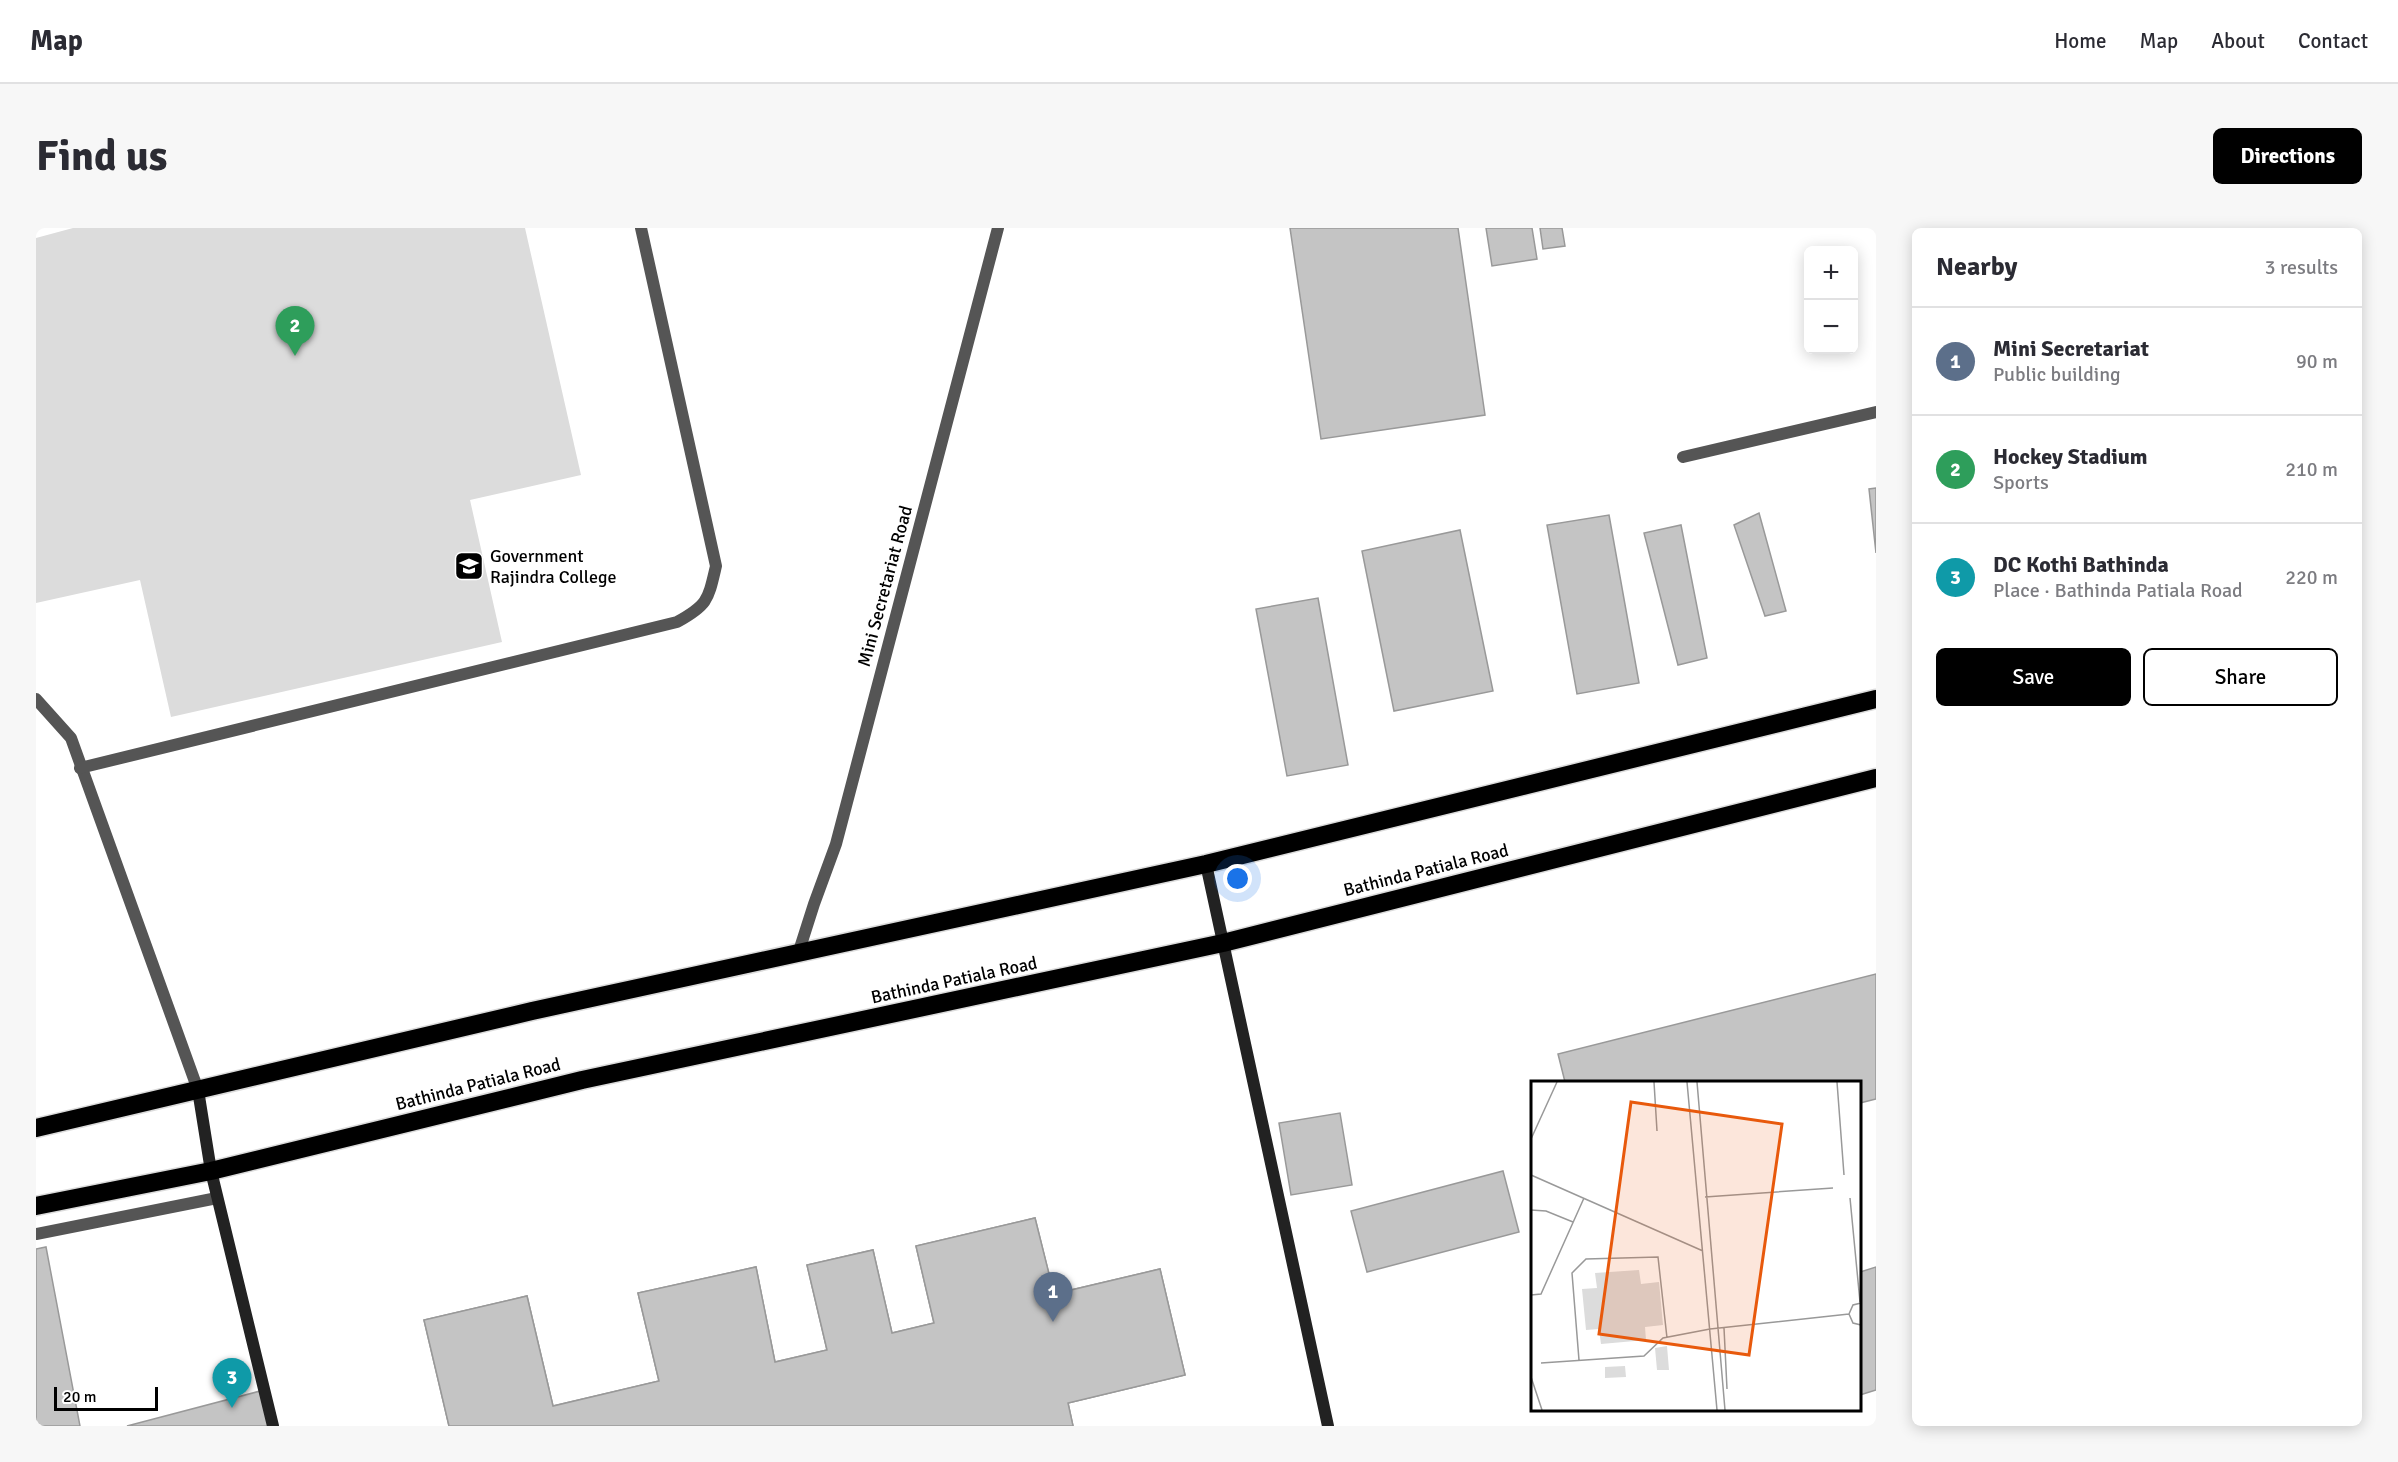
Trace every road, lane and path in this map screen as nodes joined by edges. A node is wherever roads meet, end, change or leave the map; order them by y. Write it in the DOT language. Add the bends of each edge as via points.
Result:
graph roads {
  1 [pos="641,228"];
  2 [pos="998,228"];
  3 [pos="1876,412"];
  4 [pos="1683,457"];
  5 [pos="36,699"];
  6 [pos="1876,699"];
  7 [pos="80,768"];
  8 [pos="1876,778"];
  9 [pos="1206,864"];
  10 [pos="1223,943"];
  11 [pos="799,951"];
  12 [pos="198,1090"];
  13 [pos="36,1128"];
  14 [pos="211,1171"];
  15 [pos="217,1198"];
  16 [pos="36,1206"];
  17 [pos="36,1234"];
  18 [pos="273,1426"];
  19 [pos="1328,1426"];
  1 -- 7 [label="street" via="716,566 700,610 677,622"];
  2 -- 11 [label="street, Mini Secretariat Road" via="836,844"];
  3 -- 4 [label="street"];
  5 -- 7 [label="street" via="71,738"];
  6 -- 9 [label="highway"];
  7 -- 12 [label="street"];
  8 -- 10 [label="highway, Bathinda Patiala Road"];
  9 -- 10 [label="street"];
  9 -- 11 [label="highway"];
  10 -- 14 [label="highway, Bathinda Patiala Road" via="582,1080"];
  10 -- 19 [label="street"];
  11 -- 12 [label="highway"];
  12 -- 13 [label="highway"];
  12 -- 14 [label="street"];
  14 -- 15 [label="street"];
  14 -- 16 [label="highway, Bathinda Patiala Road"];
  15 -- 17 [label="street"];
  15 -- 18 [label="street"];
}
